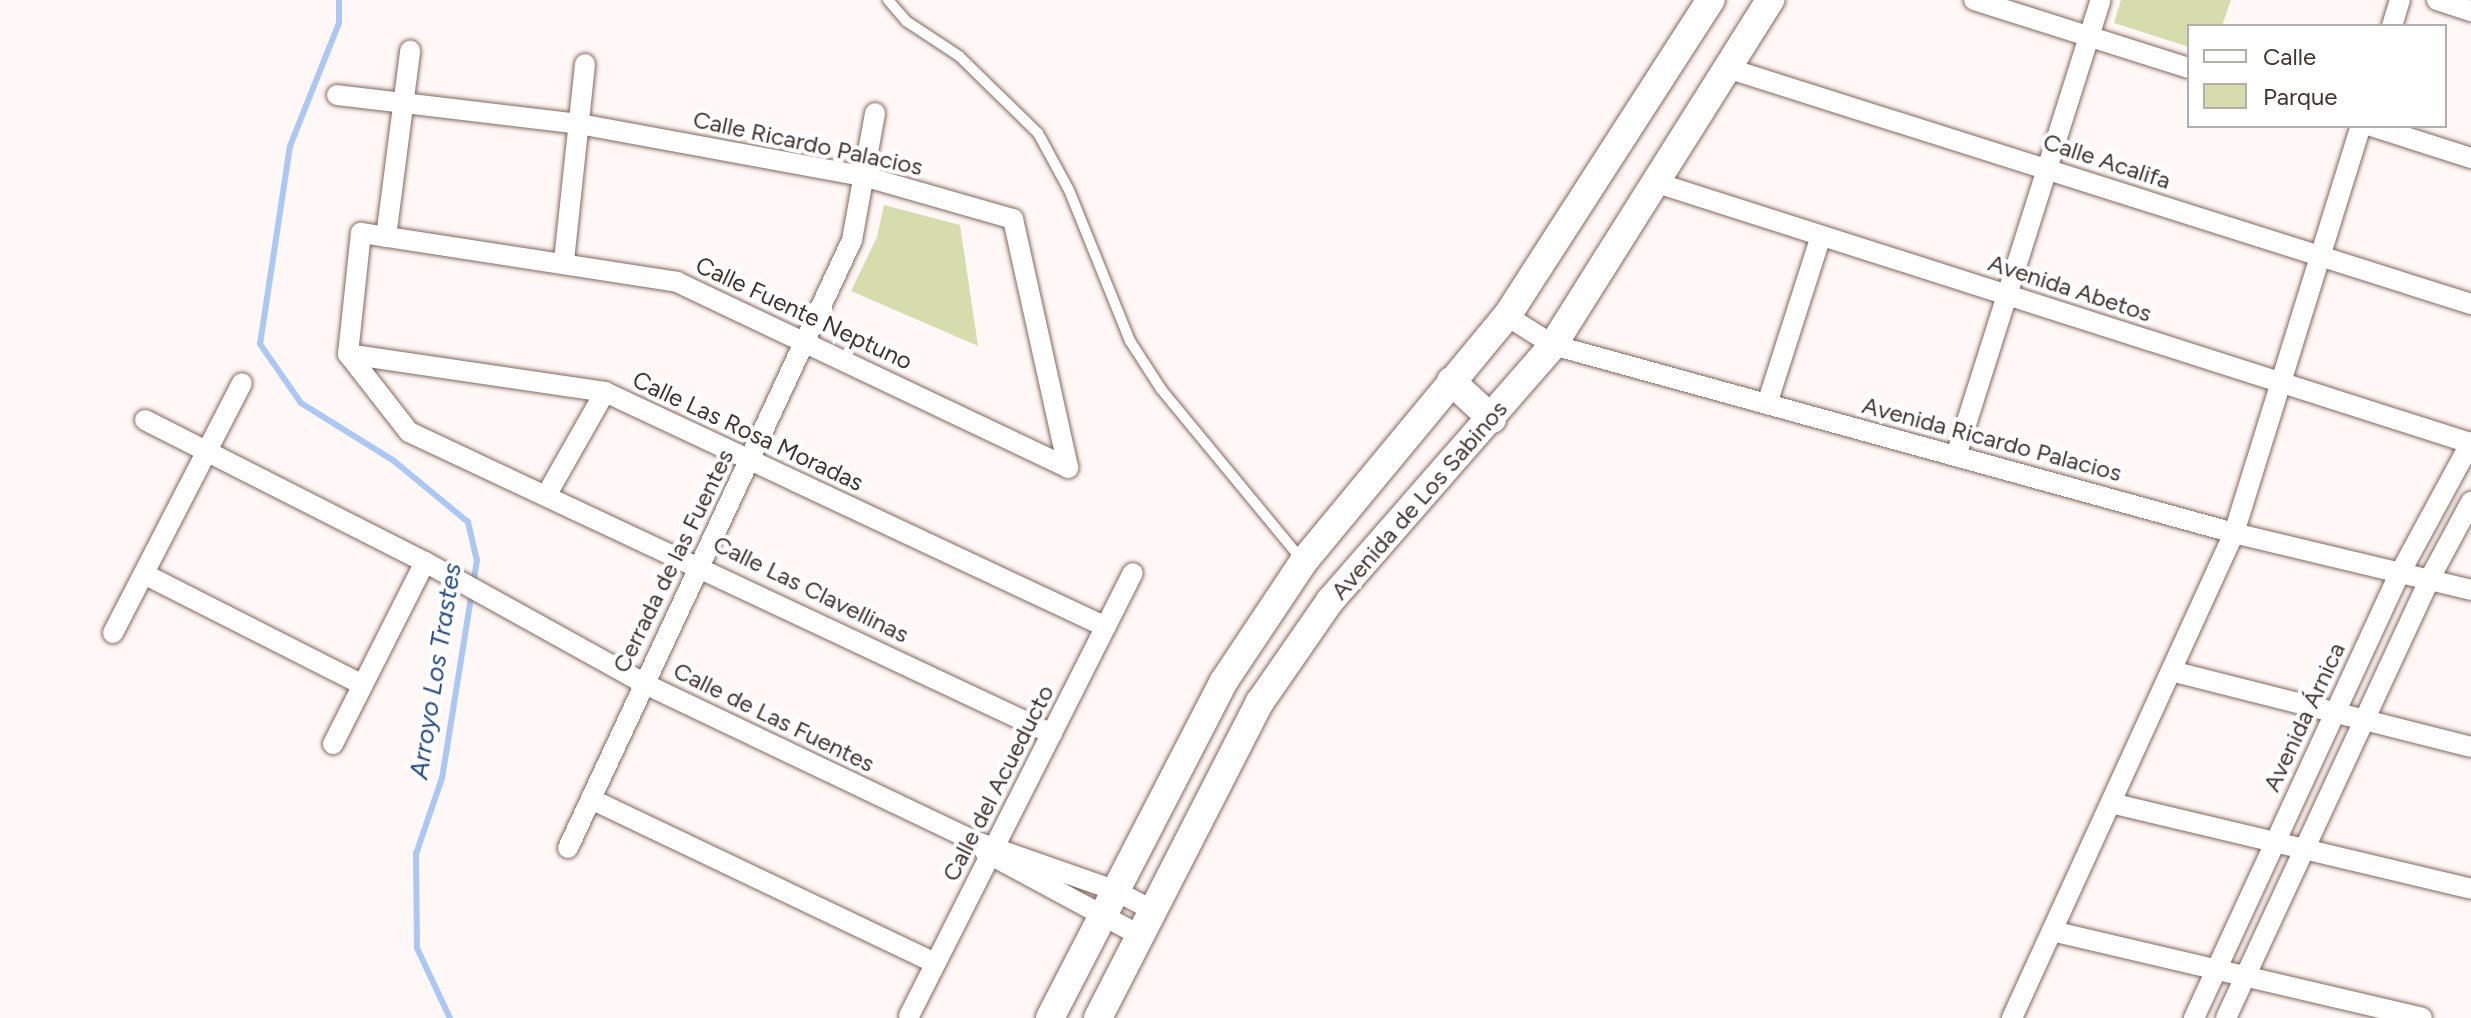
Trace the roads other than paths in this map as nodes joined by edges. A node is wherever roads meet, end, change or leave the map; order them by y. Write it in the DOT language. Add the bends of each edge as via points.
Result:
graph roads {
  1 [pos="888,0"];
  2 [pos="1711,0"];
  3 [pos="1770,0"];
  4 [pos="1974,0"];
  5 [pos="2101,0"];
  6 [pos="2400,0"];
  7 [pos="2437,0"];
  8 [pos="2471,11"];
  9 [pos="2393,24"];
  10 [pos="2089,36"];
  11 [pos="410,51"];
  12 [pos="585,64"];
  13 [pos="2187,67"];
  14 [pos="1727,68"];
  15 [pos="337,95"];
  16 [pos="405,102"];
  17 [pos="875,113"];
  18 [pos="579,124"];
  19 [pos="2360,128"];
  20 [pos="2377,128"];
  21 [pos="2471,158"];
  22 [pos="2047,170"];
  23 [pos="863,176"];
  24 [pos="1654,182"];
  25 [pos="1821,236"];
  26 [pos="386,237"];
  27 [pos="2321,257"];
  28 [pos="564,261"];
  29 [pos="2007,295"];
  30 [pos="2471,304"];
  31 [pos="1507,316"];
  32 [pos="807,342"];
  33 [pos="1553,345"];
  34 [pos="348,354"];
  35 [pos="1451,381"];
  36 [pos="242,383"];
  37 [pos="2281,383"];
  38 [pos="605,392"];
  39 [pos="1767,404"];
  40 [pos="1492,419"];
  41 [pos="145,420"];
  42 [pos="2471,443"];
  43 [pos="208,450"];
  44 [pos="1956,456"];
  45 [pos="749,462"];
  46 [pos="1068,468"];
  47 [pos="547,494"];
  48 [pos="2471,502"];
  49 [pos="2234,533"];
  50 [pos="1304,561"];
  51 [pos="425,562"];
  52 [pos="699,564"];
  53 [pos="1133,573"];
  54 [pos="2400,573"];
  55 [pos="144,574"];
  56 [pos="2429,580"];
  57 [pos="2471,590"];
  58 [pos="1106,627"];
  59 [pos="113,633"];
  60 [pos="2171,671"];
  61 [pos="643,683"];
  62 [pos="361,684"];
  63 [pos="2335,713"];
  64 [pos="2364,720"];
  65 [pos="1052,734"];
  66 [pos="333,744"];
  67 [pos="2471,747"];
  68 [pos="591,799"];
  69 [pos="2111,803"];
  70 [pos="2275,842"];
  71 [pos="568,848"];
  72 [pos="2304,849"];
  73 [pos="992,851"];
  74 [pos="2471,889"];
  75 [pos="1114,890"];
  76 [pos="1156,912"];
  77 [pos="1102,916"];
  78 [pos="2052,931"];
  79 [pos="1143,937"];
  80 [pos="935,963"];
  81 [pos="2216,969"];
  82 [pos="2245,976"];
  83 [pos="909,1016"];
  84 [pos="1050,1018"];
  85 [pos="1098,1018"];
  86 [pos="2012,1018"];
  87 [pos="2194,1018"];
  88 [pos="2226,1018"];
  89 [pos="2422,1018"];
  1 -- 50 [label="lane" via="906,21 959,56 1038,133 1069,190 1130,341 1161,389"];
  2 -- 31 [label="street, Avenida de Los Sabinos"];
  3 -- 14 [label="street, Avenida de Los Sabinos"];
  4 -- 10 [label="street"];
  5 -- 10 [label="street"];
  6 -- 9 [label="street"];
  7 -- 8 [label="street"];
  10 -- 13 [label="street"];
  10 -- 22 [label="street"];
  11 -- 16 [label="street"];
  12 -- 18 [label="street"];
  14 -- 22 [label="street, Calle Acalifa"];
  14 -- 24 [label="street, Avenida de Los Sabinos"];
  15 -- 16 [label="street, Calle Ricardo Palacios"];
  16 -- 18 [label="street, Calle Ricardo Palacios"];
  16 -- 26 [label="street"];
  17 -- 23 [label="street, Cerrada de las Fuentes"];
  18 -- 23 [label="street, Calle Ricardo Palacios"];
  18 -- 28 [label="street"];
  19 -- 27 [label="street"];
  20 -- 21 [label="street"];
  22 -- 27 [label="street, Calle Acalifa"];
  22 -- 29 [label="street"];
  23 -- 32 [label="street, Cerrada de las Fuentes" via="852,240"];
  23 -- 46 [label="street, Calle Ricardo Palacios" via="1013,219"];
  24 -- 25 [label="street, Avenida Abetos"];
  24 -- 33 [label="street, Avenida de Los Sabinos"];
  25 -- 29 [label="street, Avenida Abetos"];
  25 -- 39 [label="street"];
  26 -- 28 [label="street, Calle Fuente Neptuno"];
  26 -- 34 [label="street, Calle Fuente Neptuno" via="361,233"];
  27 -- 30 [label="street, Calle Acalifa"];
  27 -- 37 [label="street"];
  28 -- 32 [label="street, Calle Fuente Neptuno" via="677,282"];
  29 -- 37 [label="street, Avenida Abetos"];
  29 -- 44 [label="street"];
  31 -- 33 [label="street, Avenida Ricardo Palacios"];
  31 -- 35 [label="street, Avenida de Los Sabinos"];
  32 -- 45 [label="street, Cerrada de las Fuentes"];
  32 -- 46 [label="street, Calle Fuente Neptuno"];
  33 -- 39 [label="street, Avenida Ricardo Palacios"];
  33 -- 40 [label="street, Avenida de Los Sabinos"];
  34 -- 38 [label="street, Calle Las Rosa Moradas"];
  34 -- 47 [label="street, Calle Las Clavellinas" via="409,432"];
  35 -- 40 [label="street"];
  35 -- 50 [label="street, Avenida de Los Sabinos"];
  36 -- 43 [label="street"];
  37 -- 42 [label="street, Avenida Abetos"];
  37 -- 49 [label="street"];
  38 -- 45 [label="street, Calle Las Rosa Moradas"];
  38 -- 47 [label="street"];
  39 -- 44 [label="street, Avenida Ricardo Palacios"];
  40 -- 76 [label="street, Avenida de Los Sabinos" via="1330,601 1260,702"];
  41 -- 43 [label="street"];
  42 -- 54 [label="street, Avenida Árnica"];
  43 -- 51 [label="street"];
  43 -- 55 [label="street"];
  44 -- 49 [label="street, Avenida Ricardo Palacios"];
  45 -- 52 [label="street, Cerrada de las Fuentes"];
  45 -- 58 [label="street, Calle Las Rosa Moradas"];
  47 -- 52 [label="street, Calle Las Clavellinas"];
  48 -- 56 [label="street"];
  49 -- 54 [label="street, Avenida Ricardo Palacios"];
  49 -- 60 [label="street"];
  50 -- 75 [label="street, Avenida de Los Sabinos" via="1224,681"];
  51 -- 61 [label="street, Calle de Las Fuentes"];
  51 -- 62 [label="street"];
  52 -- 61 [label="street, Cerrada de las Fuentes"];
  52 -- 65 [label="street, Calle Las Clavellinas"];
  53 -- 58 [label="street, Calle del Acueducto"];
  54 -- 56 [label="street, Avenida Ricardo Palacios"];
  54 -- 63 [label="street, Avenida Árnica"];
  55 -- 59 [label="street"];
  55 -- 62 [label="street"];
  56 -- 57 [label="street, Avenida Ricardo Palacios"];
  56 -- 64 [label="street"];
  58 -- 65 [label="street, Calle del Acueducto"];
  60 -- 63 [label="street"];
  60 -- 69 [label="street"];
  61 -- 68 [label="street, Cerrada de las Fuentes"];
  61 -- 73 [label="street, Calle de Las Fuentes"];
  62 -- 66 [label="street"];
  63 -- 64 [label="street"];
  63 -- 70 [label="street, Avenida Árnica"];
  64 -- 67 [label="street"];
  64 -- 72 [label="street"];
  65 -- 73 [label="street, Calle del Acueducto"];
  68 -- 71 [label="street, Cerrada de las Fuentes"];
  68 -- 80 [label="street"];
  69 -- 70 [label="street"];
  69 -- 78 [label="street"];
  70 -- 72 [label="street"];
  70 -- 81 [label="street, Avenida Árnica"];
  72 -- 74 [label="street"];
  72 -- 82 [label="street"];
  73 -- 75 [label="street"];
  73 -- 77 [label="street"];
  73 -- 80 [label="street, Calle del Acueducto"];
  75 -- 76 [label="street"];
  75 -- 77 [label="street, Avenida de Los Sabinos"];
  76 -- 79 [label="street, Avenida de Los Sabinos"];
  77 -- 79 [label="street"];
  77 -- 84 [label="street, Avenida de Los Sabinos"];
  78 -- 81 [label="street"];
  78 -- 86 [label="street"];
  79 -- 85 [label="street, Avenida de Los Sabinos"];
  80 -- 83 [label="street, Calle del Acueducto"];
  81 -- 82 [label="street"];
  81 -- 87 [label="street, Avenida Árnica"];
  82 -- 88 [label="street"];
  82 -- 89 [label="street"];
}
